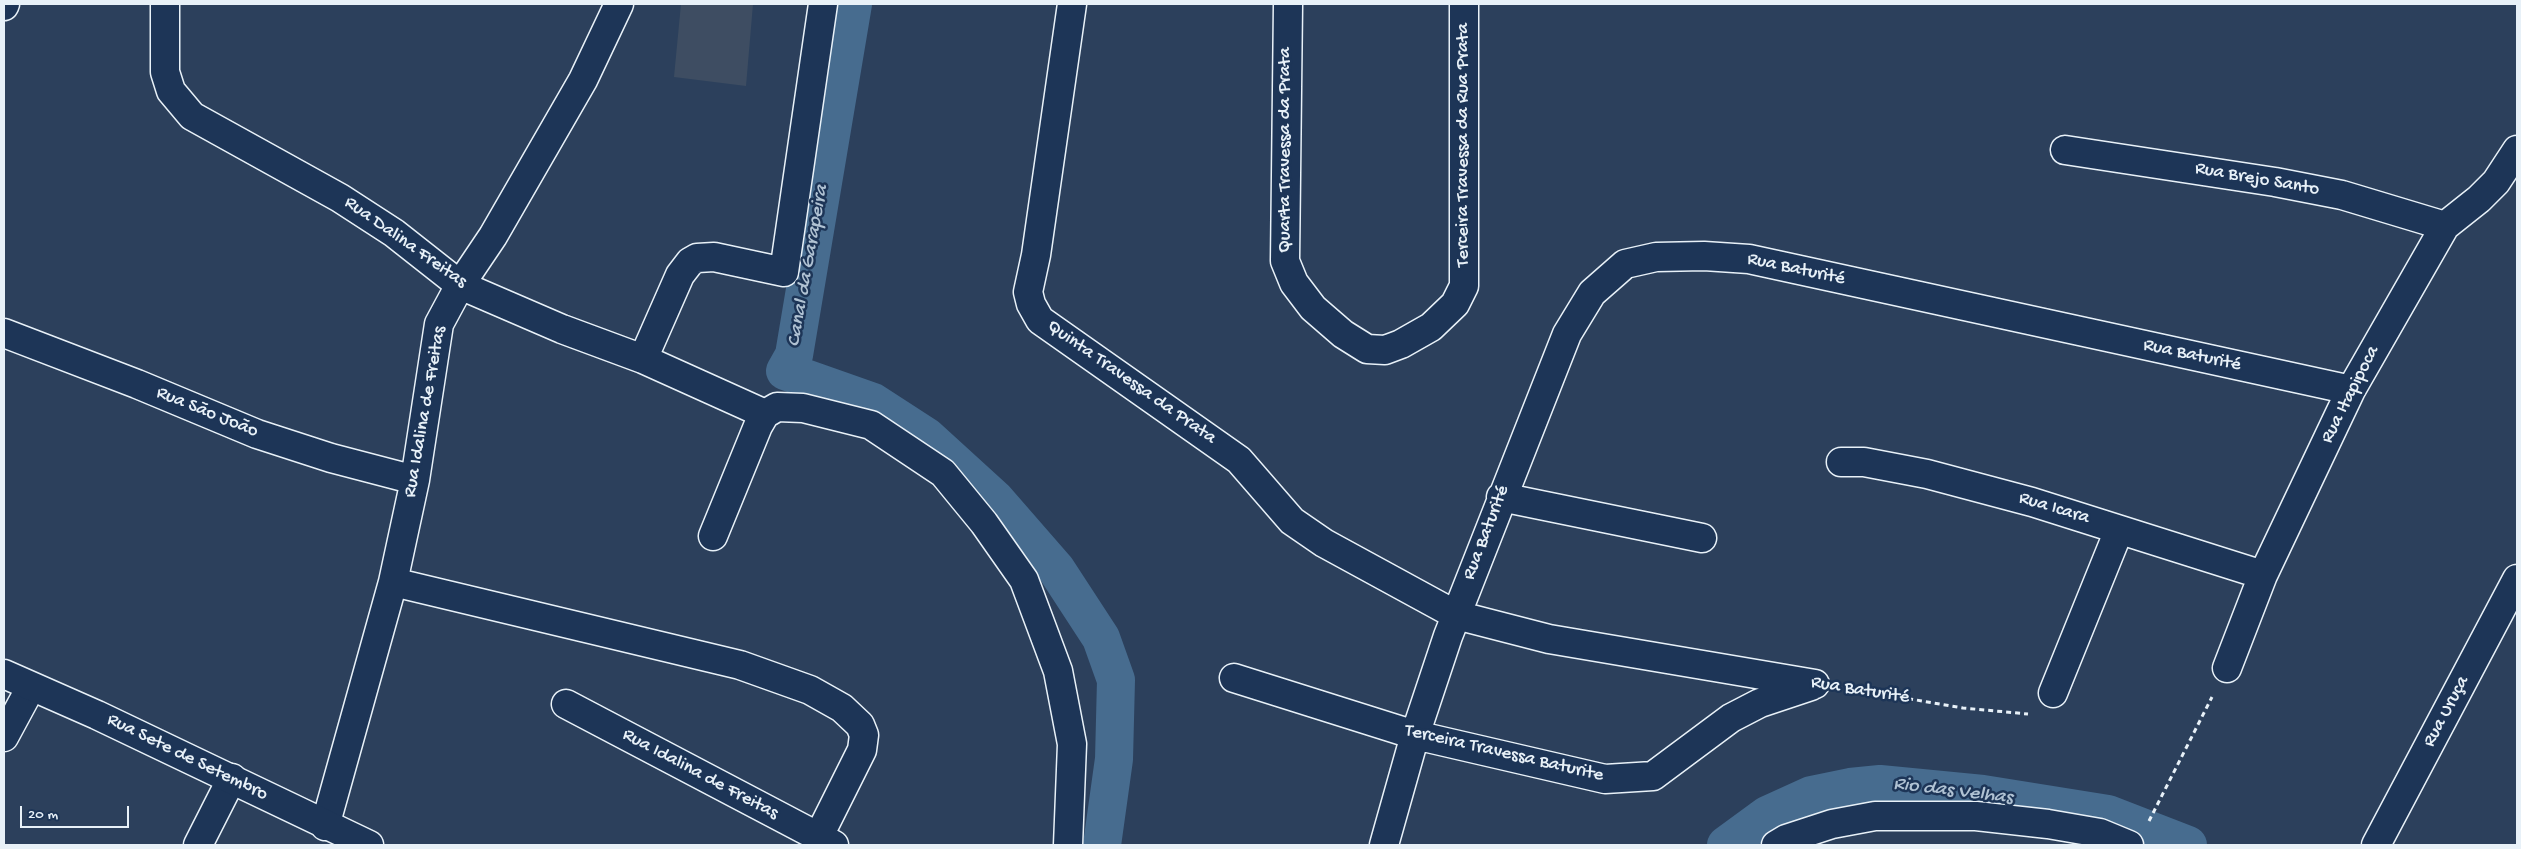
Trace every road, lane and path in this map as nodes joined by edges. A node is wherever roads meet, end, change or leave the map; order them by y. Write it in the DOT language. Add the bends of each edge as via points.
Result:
graph roads {
  1 [pos="165,4"];
  2 [pos="619,4"];
  3 [pos="823,4"];
  4 [pos="1072,4"];
  5 [pos="1288,4"];
  6 [pos="1464,4"];
  7 [pos="2065,150"];
  8 [pos="2517,150"];
  9 [pos="2445,226"];
  10 [pos="460,285"];
  11 [pos="1464,286"];
  12 [pos="4,333"];
  13 [pos="643,359"];
  14 [pos="2351,390"];
  15 [pos="763,417"];
  16 [pos="1841,462"];
  17 [pos="415,480"];
  18 [pos="1501,496"];
  19 [pos="2119,530"];
  20 [pos="713,536"];
  21 [pos="1702,538"];
  22 [pos="2263,575"];
  23 [pos="2517,579"];
  24 [pos="392,582"];
  25 [pos="1456,615"];
  26 [pos="2227,668"];
  27 [pos="4,674"];
  28 [pos="1234,678"];
  29 [pos="1815,684"];
  30 [pos="32,687"];
  31 [pos="2053,693"];
  32 [pos="566,704"];
  33 [pos="1415,735"];
  34 [pos="4,737"];
  35 [pos="232,778"];
  36 [pos="2153,813"];
  37 [pos="325,826"];
  38 [pos="826,841"];
  39 [pos="198,845"];
  40 [pos="369,845"];
  41 [pos="1068,845"];
  42 [pos="1384,845"];
  43 [pos="1776,845"];
  44 [pos="2129,845"];
  45 [pos="2376,845"];
  1 -- 10 [label="street, Rua Dalina Freitas" via="165,72 171,91 184,109 203,123 340,198 394,233"];
  2 -- 10 [label="street, Rua Idalina de Freitas" via="583,80 493,236"];
  3 -- 13 [label="street" via="784,272 714,257 690,262 680,274"];
  4 -- 25 [label="street, Quinta Travessa da Prata" via="1028,292 1040,320 1239,460 1292,522"];
  5 -- 11 [label="street, Quarta Travessa da Prata" via="1284,261 1294,283 1313,308 1344,334 1367,349 1385,350 1431,327 1455,304"];
  6 -- 11 [label="street, Terceira Travessa da Rua Prata"];
  7 -- 9 [label="street, Rua Brejo Santo" via="2342,195"];
  8 -- 9 [label="street, Rua Itapipoca" via="2496,182"];
  9 -- 14 [label="street, Rua Itapipoca"];
  10 -- 13 [label="street, Rua Dalina Freitas" via="562,329"];
  10 -- 17 [label="street, Rua Idalina de Freitas" via="439,324"];
  12 -- 17 [label="street, Rua São João" via="257,434"];
  13 -- 15 [label="street, Rua Dalina Freitas"];
  14 -- 18 [label="street, Rua Baturité" via="1749,259 1656,257 1625,264 1592,293 1567,334"];
  14 -- 22 [label="street, Rua Itapipoca"];
  15 -- 20 [label="street"];
  15 -- 41 [label="street" via="772,408 789,406 871,425 943,473 984,523 1024,580 1058,671 1072,744"];
  16 -- 19 [label="street, Rua Icara" via="1864,462 1927,474 2032,502"];
  17 -- 24 [label="street, Rua Idalina de Freitas"];
  18 -- 21 [label="street"];
  18 -- 25 [label="street, Rua Baturité"];
  19 -- 22 [label="street, Rua Icara"];
  19 -- 31 [label="street"];
  22 -- 26 [label="street, Rua Itapipoca"];
  23 -- 45 [label="street, Rua Uruça"];
  24 -- 37 [label="street, Rua Idalina de Freitas"];
  24 -- 38 [label="street" via="740,665 810,690 842,708 860,725 864,736 862,750"];
  25 -- 29 [label="street, Rua Baturité" via="1549,639"];
  25 -- 33 [label="street, Rua Baturité"];
  26 -- 36 [label="path"];
  27 -- 30 [label="street, Rua Sete de Setembro"];
  28 -- 33 [label="street, Terceira Travessa Baturite"];
  29 -- 31 [label="path, Rua Baturité" via="1962,708 2023,714 2041,712"];
  29 -- 33 [label="street, Terceira Travessa Baturite" via="1760,703 1731,718 1653,776 1605,779"];
  30 -- 34 [label="street"];
  30 -- 35 [label="street, Rua Sete de Setembro"];
  32 -- 38 [label="street, Rua Idalina de Freitas"];
  33 -- 42 [label="street, Rua Baturité"];
  35 -- 37 [label="street, Rua Sete de Setembro"];
  35 -- 39 [label="street"];
  37 -- 40 [label="street, Rua Sete de Setembro"];
  43 -- 44 [label="street" via="1832,824 1875,816 1976,816 2048,824 2100,834"];
}
